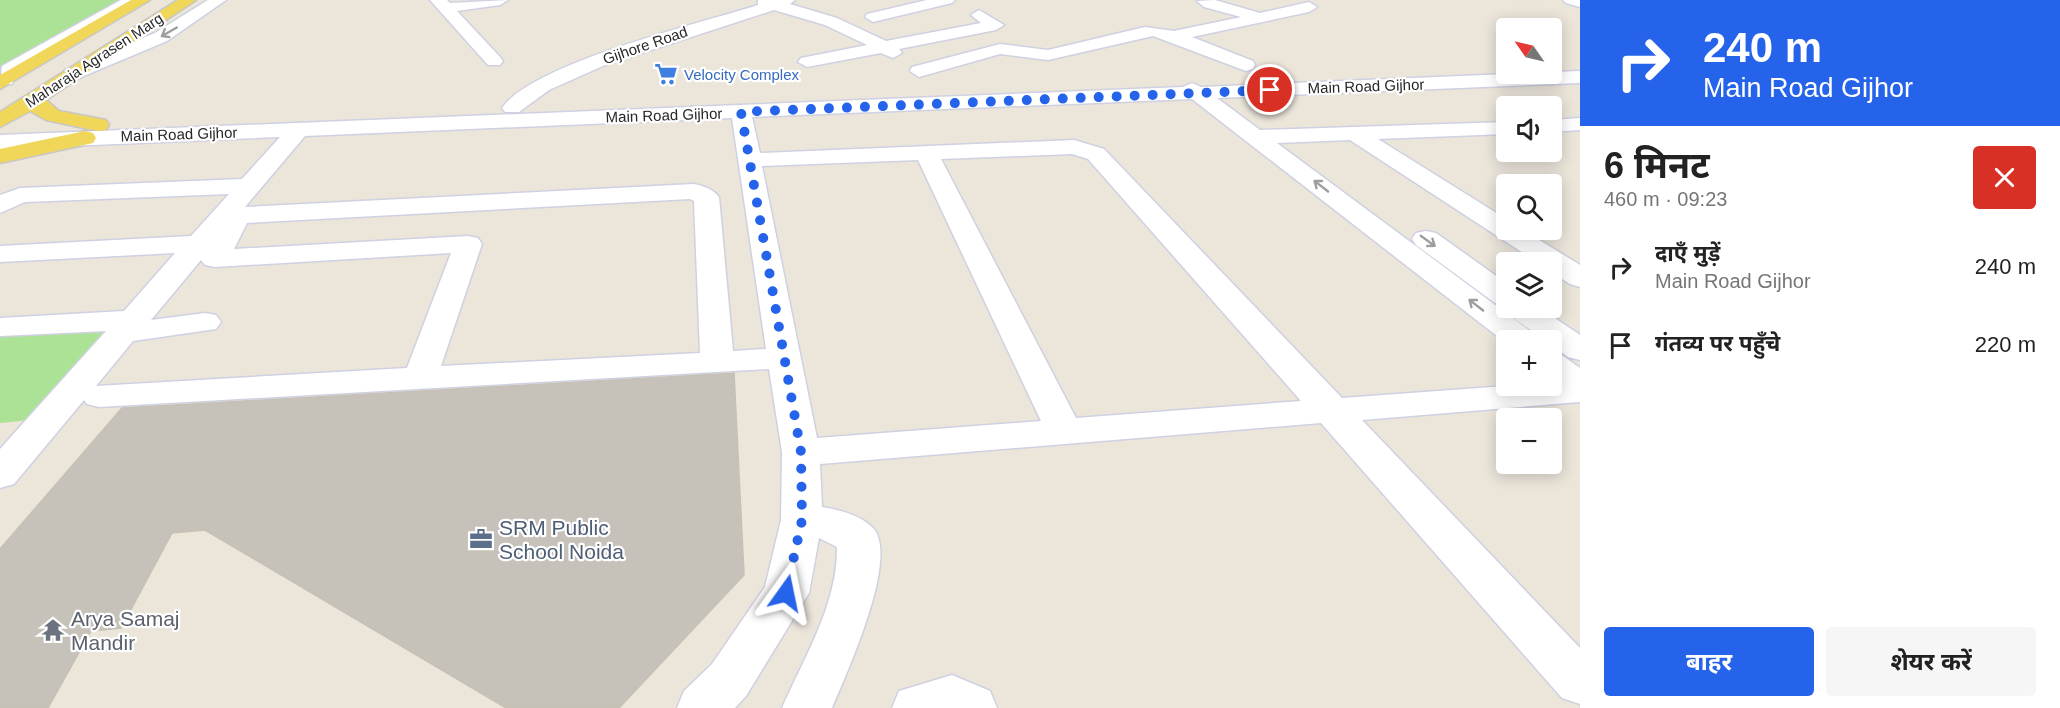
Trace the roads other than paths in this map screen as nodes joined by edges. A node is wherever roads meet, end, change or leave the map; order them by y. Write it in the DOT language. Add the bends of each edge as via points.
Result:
graph roads {
  1 [pos="132,0"];
  2 [pos="142,0"];
  3 [pos="161,0"];
  4 [pos="174,0"];
  5 [pos="188,0"];
  6 [pos="218,0"];
  7 [pos="500,0"];
  8 [pos="947,0"];
  9 [pos="1207,0"];
  10 [pos="1571,0"];
  11 [pos="773,2"];
  12 [pos="1580,2"];
  13 [pos="442,4"];
  14 [pos="1309,7"];
  15 [pos="979,15"];
  16 [pos="1259,16"];
  17 [pos="873,17"];
  18 [pos="1174,36"];
  19 [pos="885,48"];
  20 [pos="494,61"];
  21 [pos="807,62"];
  22 [pos="1246,65"];
  23 [pos="1580,67"];
  24 [pos="1562,68"];
  25 [pos="1496,71"];
  26 [pos="72,74"];
  27 [pos="1580,77"];
  28 [pos="2,86"];
  29 [pos="1204,87"];
  30 [pos="36,98"];
  31 [pos="512,108"];
  32 [pos="0,111"];
  33 [pos="741,112"];
  34 [pos="0,121"];
  35 [pos="1580,124"];
  36 [pos="1562,125"];
  37 [pos="0,127"];
  38 [pos="1496,128"];
  39 [pos="299,129"];
  40 [pos="91,131"];
  41 [pos="1355,134"];
  42 [pos="1257,137"];
  43 [pos="1284,137"];
  44 [pos="0,142"];
  45 [pos="926,153"];
  46 [pos="0,156"];
  47 [pos="750,160"];
  48 [pos="250,186"];
  49 [pos="0,205"];
  50 [pos="230,216"];
  51 [pos="200,244"];
  52 [pos="0,254"];
  53 [pos="1580,278"];
  54 [pos="1496,290"];
  55 [pos="1534,318"];
  56 [pos="205,322"];
  57 [pos="0,327"];
  58 [pos="128,327"];
  59 [pos="1509,330"];
  60 [pos="1580,350"];
  61 [pos="786,358"];
  62 [pos="717,361"];
  63 [pos="1562,371"];
  64 [pos="420,379"];
  65 [pos="1580,385"];
  66 [pos="1580,391"];
  67 [pos="99,396"];
  68 [pos="1333,411"];
  69 [pos="39,430"];
  70 [pos="1064,431"];
  71 [pos="0,433"];
  72 [pos="801,452"];
  73 [pos="0,474"];
  74 [pos="802,520"];
  75 [pos="1580,682"];
  76 [pos="702,708"];
  77 [pos="807,708"];
  78 [pos="917,708"];
  79 [pos="972,708"];
  1 -- 28 [label="street" via="9,70"];
  2 -- 28 [label="main road, Maharaja Agrasen Marg"];
  3 -- 28 [label="main road"];
  4 -- 32 [label="main road"];
  5 -- 26 [label="main road, Maharaja Agrasen Marg"];
  6 -- 26 [label="street, one-way" via="161,37"];
  7 -- 13 [label="street"];
  8 -- 17 [label="street"];
  9 -- 16 [label="street"];
  10 -- 12 [label="street"];
  11 -- 19 [label="street" via="844,25"];
  11 -- 31 [label="street, Gijhore Road" via="577,69 528,92"];
  13 -- 20 [label="street"];
  14 -- 16 [label="street"];
  15 -- 19 [label="street" via="996,25"];
  16 -- 18 [label="street"];
  18 -- 19 [label="street" via="1144,32 1048,55 999,49 924,74"];
  18 -- 22 [label="street"];
  19 -- 21 [label="street"];
  23 -- 24 [label="street"];
  25 -- 29 [label="street, Main Road Gijhor"];
  26 -- 30 [label="main road, Maharaja Agrasen Marg"];
  27 -- 29 [label="street, Main Road Gijhor"];
  29 -- 31 [label="street, Main Road Gijhor"];
  29 -- 33 [label="street, Main Road Gijhor"];
  29 -- 42 [label="street"];
  29 -- 43 [label="street"];
  30 -- 34 [label="main road, Maharaja Agrasen Marg"];
  30 -- 40 [label="main road" via="35,105 41,110"];
  31 -- 40 [label="street, Main Road Gijhor"];
  33 -- 39 [label="street, Main Road Gijhor"];
  33 -- 47 [label="street"];
  35 -- 36 [label="street"];
  37 -- 40 [label="street, Main Road Gijhor"];
  38 -- 41 [label="street"];
  39 -- 40 [label="street, Main Road Gijhor"];
  39 -- 48 [label="street"];
  40 -- 44 [label="street, Main Road Gijhor"];
  40 -- 46 [label="main road"];
  41 -- 43 [label="street"];
  41 -- 53 [label="street"];
  42 -- 43 [label="street"];
  59 -- 42 [label="street, one-way"];
  43 -- 54 [label="street, one-way"];
  45 -- 47 [label="street"];
  45 -- 68 [label="street" via="1074,147 1096,154"];
  45 -- 70 [label="street"];
  47 -- 61 [label="street"];
  48 -- 49 [label="street" via="20,195"];
  48 -- 50 [label="street"];
  50 -- 51 [label="street"];
  50 -- 62 [label="street" via="694,191 706,197"];
  50 -- 64 [label="street" via="215,259 468,244"];
  51 -- 52 [label="street"];
  51 -- 58 [label="street"];
  55 -- 60 [label="street"];
  56 -- 58 [label="street"];
  57 -- 58 [label="street"];
  58 -- 69 [label="street"];
  61 -- 62 [label="street"];
  61 -- 72 [label="street"];
  62 -- 64 [label="street"];
  63 -- 65 [label="street"];
  64 -- 67 [label="street"];
  66 -- 68 [label="street"];
  68 -- 70 [label="street"];
  68 -- 75 [label="street"];
  69 -- 71 [label="street"];
  69 -- 73 [label="street"];
  70 -- 72 [label="street"];
  72 -- 74 [label="street"];
  74 -- 76 [label="street" via="786,593 729,680"];
  74 -- 77 [label="street" via="836,525 858,539 861,556 844,617"];
  78 -- 79 [label="street" via="952,698"];
}
